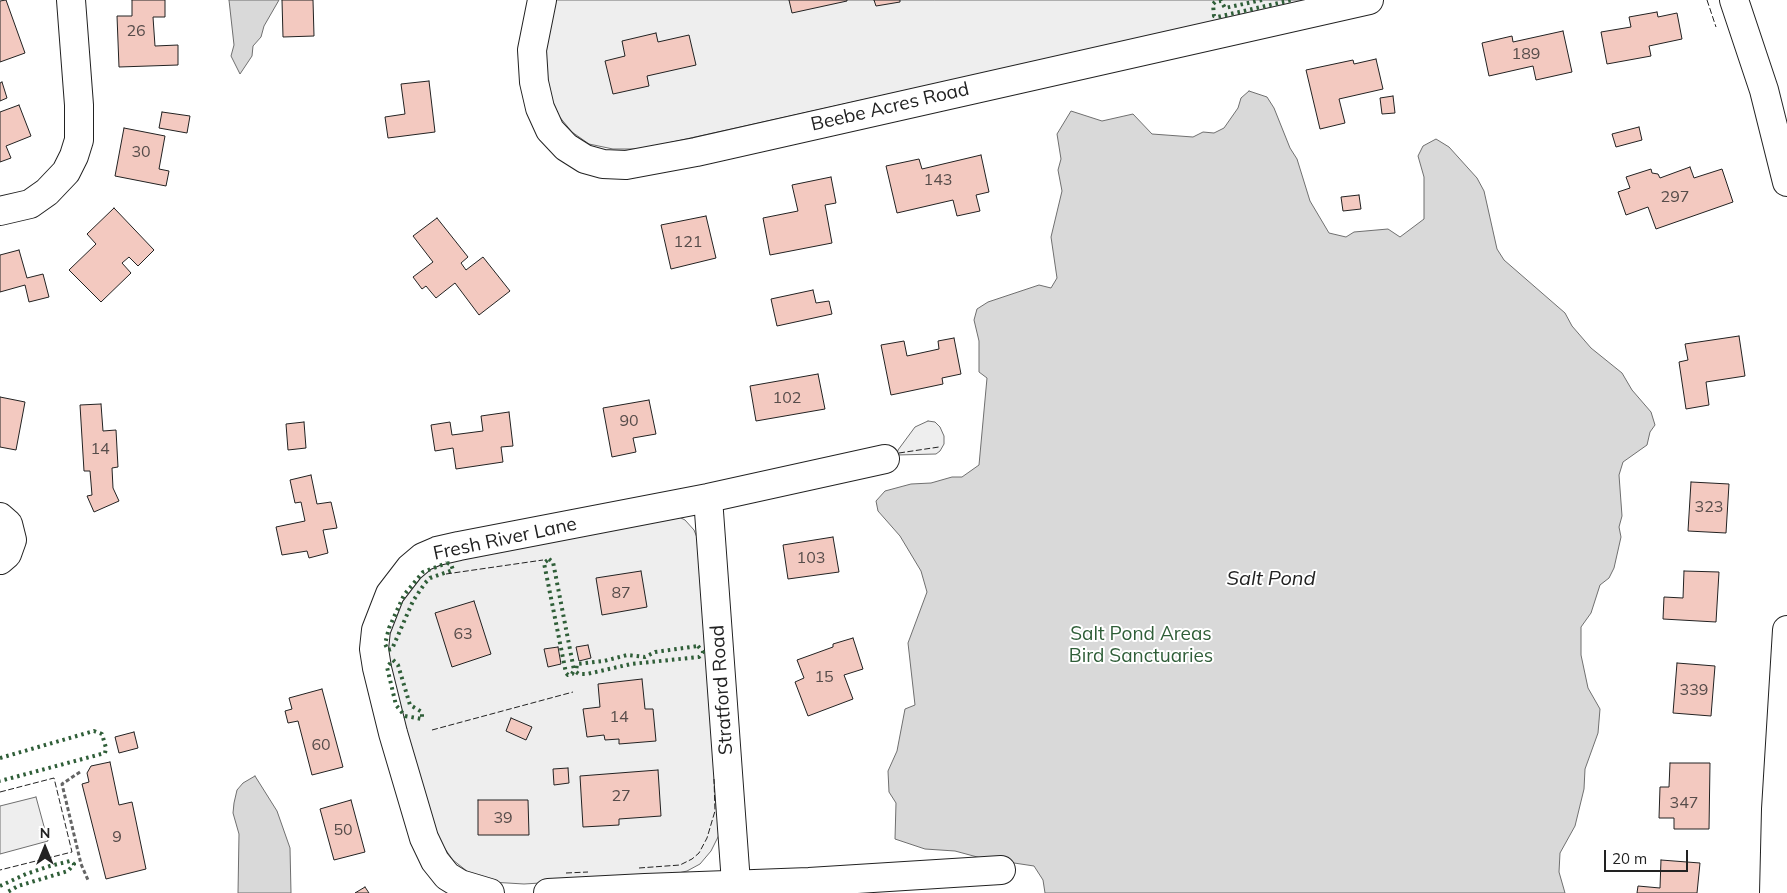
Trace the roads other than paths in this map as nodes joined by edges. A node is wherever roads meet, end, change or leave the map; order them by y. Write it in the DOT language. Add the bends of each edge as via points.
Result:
graph roads {
  1 [pos="71,0"];
  2 [pos="542,0"];
  3 [pos="1369,0"];
  4 [pos="1734,0"];
  5 [pos="1787,182"];
  6 [pos="0,211"];
  7 [pos="885,459"];
  8 [pos="708,498"];
  9 [pos="0,518"];
  10 [pos="0,560"];
  11 [pos="1787,630"];
  12 [pos="1000,870"];
  13 [pos="736,883"];
  14 [pos="645,891"];
  15 [pos="490,893"];
  16 [pos="548,893"];
  17 [pos="1774,893"];
  1 -- 6 [label="street" via="79,105 79,140 74,156 66,172 30,204"];
  2 -- 3 [label="street, Beebe Acres Road" via="536,19 532,58 540,108 550,130 566,148 585,159 626,165"];
  4 -- 5 [label="street" via="1764,90"];
  7 -- 8 [label="street, Fresh River Lane"];
  8 -- 13 [label="street, Stratford Road"];
  8 -- 15 [label="street, Fresh River Lane" via="437,551 410,568 390,594 376,630 374,649 424,838 447,876 460,884"];
  9 -- 10 [label="street" via="8,524 12,540 7,554"];
  11 -- 17 [label="street"];
  12 -- 13 [label="street" via="809,882"];
  13 -- 14 [label="street"];
  14 -- 16 [label="street"];
}
